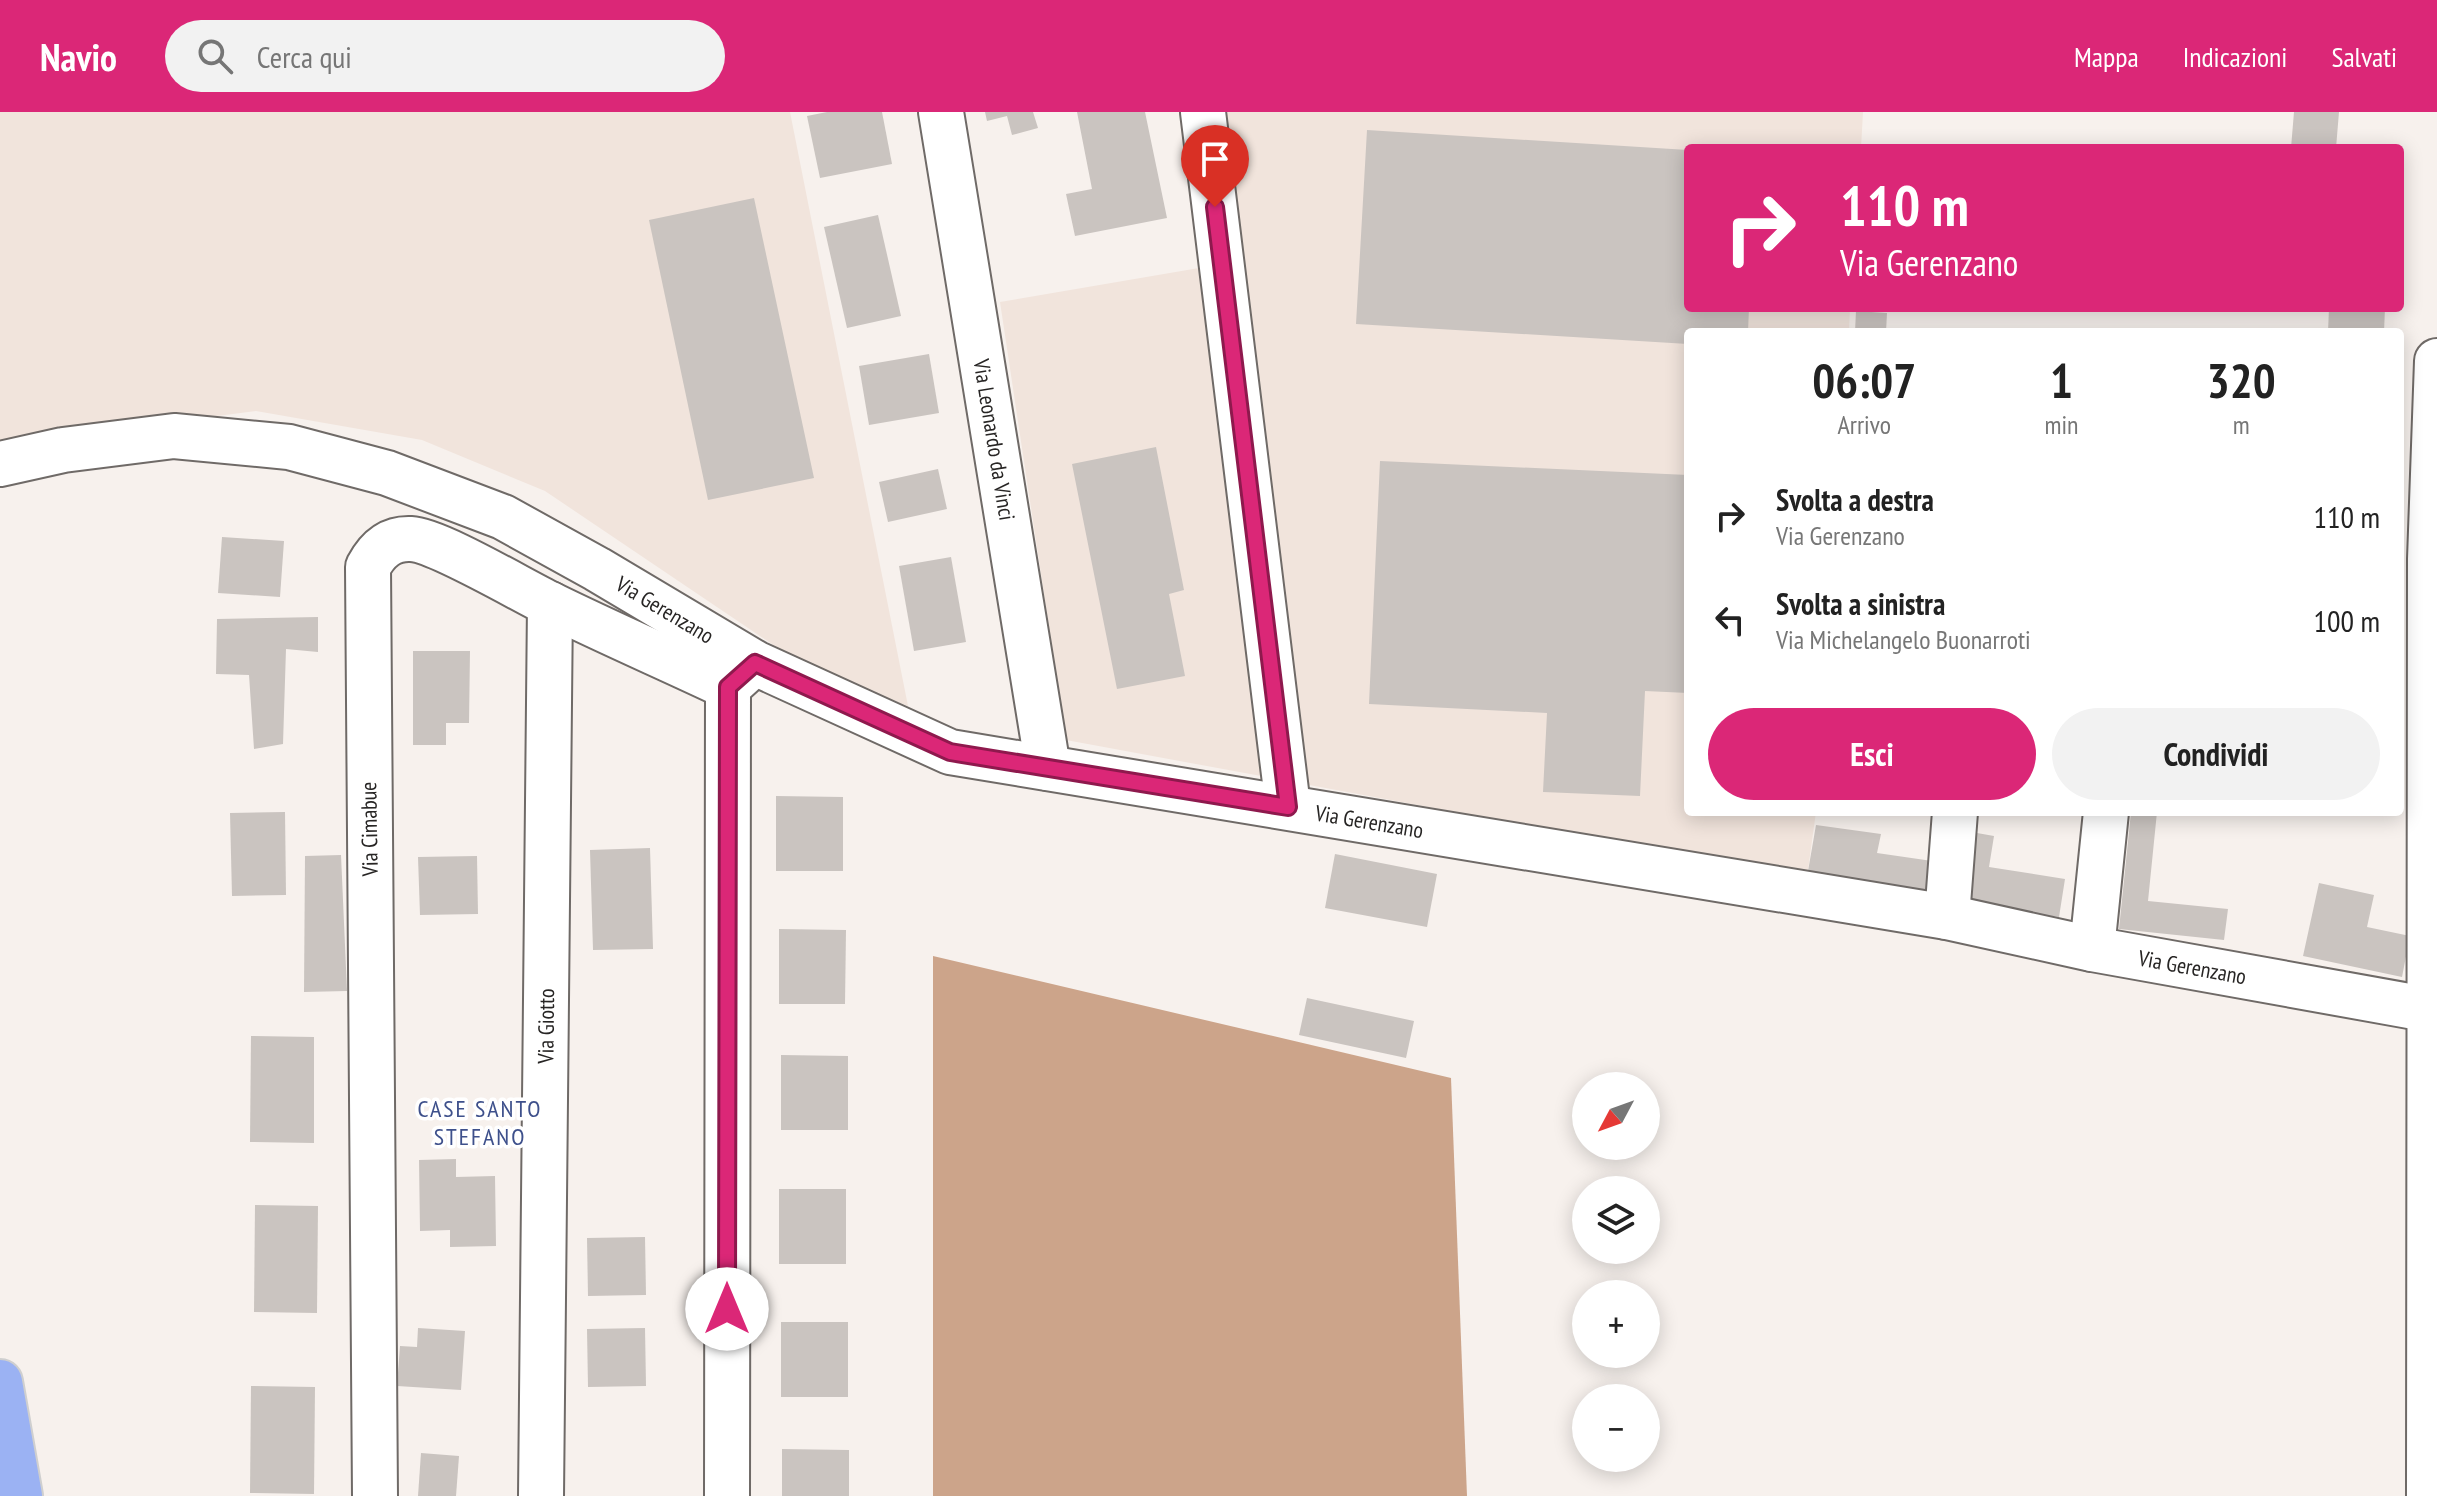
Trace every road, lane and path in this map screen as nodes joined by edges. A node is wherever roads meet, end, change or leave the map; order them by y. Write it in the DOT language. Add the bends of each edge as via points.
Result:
graph roads {
  1 [pos="941,112"];
  2 [pos="1203,112"];
  3 [pos="2437,361"];
  4 [pos="0,464"];
  5 [pos="2434,560"];
  6 [pos="550,604"];
  7 [pos="742,675"];
  8 [pos="1048,768"];
  9 [pos="1288,807"];
  10 [pos="1955,816"];
  11 [pos="2106,816"];
  12 [pos="1947,917"];
  13 [pos="2092,949"];
  14 [pos="2432,1010"];
  15 [pos="0,1382"];
  16 [pos="20,1496"];
  17 [pos="375,1496"];
  18 [pos="541,1496"];
  19 [pos="727,1496"];
  20 [pos="2429,1496"];
  1 -- 8 [label="street, Via Leonardo da Vinci"];
  2 -- 9 [label="street"];
  3 -- 5 [label="street"];
  4 -- 7 [label="street, Via Gerenzano" via="174,436 289,447 387,473 503,517 597,569"];
  5 -- 14 [label="street"];
  6 -- 7 [label="street, Via Cimabue"];
  6 -- 17 [label="street, Via Cimabue" via="412,539 377,551 368,567"];
  6 -- 18 [label="street, Via Giotto"];
  7 -- 8 [label="street, Via Gerenzano" via="950,752"];
  7 -- 19 [label="street"];
  8 -- 9 [label="street, Via Gerenzano"];
  9 -- 12 [label="street, Via Gerenzano"];
  10 -- 12 [label="street"];
  11 -- 13 [label="street"];
  12 -- 13 [label="street, Via Gerenzano"];
  13 -- 14 [label="street, Via Gerenzano"];
  14 -- 20 [label="street"];
  15 -- 16 [label="highway"];
}
